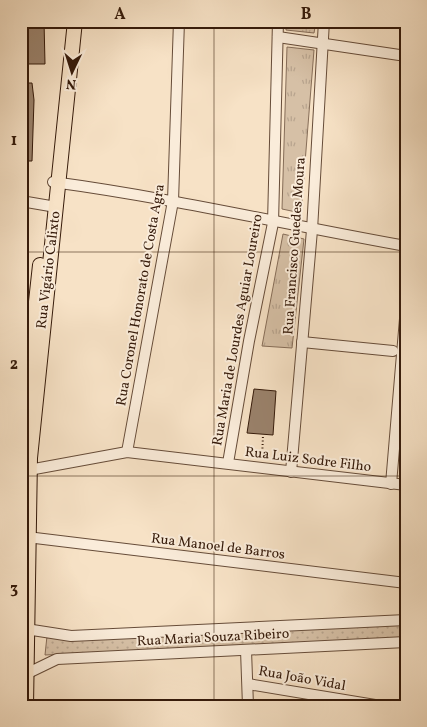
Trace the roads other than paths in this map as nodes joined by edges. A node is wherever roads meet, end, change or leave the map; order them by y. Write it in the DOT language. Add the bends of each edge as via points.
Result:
graph roads {
  1 [pos="75,21"];
  2 [pos="179,21"];
  3 [pos="278,21"];
  4 [pos="324,21"];
  5 [pos="278,36"];
  6 [pos="323,44"];
  7 [pos="406,56"];
  8 [pos="56,182"];
  9 [pos="21,201"];
  10 [pos="173,201"];
  11 [pos="52,207"];
  12 [pos="273,223"];
  13 [pos="312,230"];
  14 [pos="406,246"];
  15 [pos="406,307"];
  16 [pos="302,342"];
  17 [pos="393,351"];
  18 [pos="22,450"];
  19 [pos="127,452"];
  20 [pos="21,456"];
  21 [pos="228,463"];
  22 [pos="29,470"];
  23 [pos="291,472"];
  24 [pos="391,484"];
  25 [pos="406,485"];
  26 [pos="25,542"];
  27 [pos="406,583"];
  28 [pos="406,620"];
  29 [pos="26,629"];
  30 [pos="406,642"];
  31 [pos="246,650"];
  32 [pos="24,684"];
  33 [pos="248,684"];
  34 [pos="26,706"];
  35 [pos="248,706"];
  36 [pos="381,706"];
  1 -- 8 [label="main road, Rua Vigário Calixto"];
  2 -- 10 [label="street, Rua Coronel Honorato de Costa Agra"];
  3 -- 5 [label="street, Rua Maria de Lourdes Aguiar Loureiro"];
  4 -- 6 [label="street, Rua Francisco Guedes Moura"];
  5 -- 6 [label="street"];
  5 -- 12 [label="street, Rua Maria de Lourdes Aguiar Loureiro"];
  6 -- 7 [label="street"];
  6 -- 13 [label="street, Rua Francisco Guedes Moura"];
  8 -- 10 [label="street"];
  8 -- 11 [label="main road, Rua Vigário Calixto"];
  9 -- 11 [label="street"];
  10 -- 12 [label="street"];
  10 -- 19 [label="street, Rua Coronel Honorato de Costa Agra"];
  11 -- 18 [label="main road, Rua Vigário Calixto" via="31,337"];
  11 -- 22 [label="main road, Rua Vigário Calixto"];
  12 -- 13 [label="street"];
  12 -- 21 [label="street, Rua Maria de Lourdes Aguiar Loureiro"];
  13 -- 14 [label="street"];
  13 -- 16 [label="street, Rua Francisco Guedes Moura"];
  15 -- 24 [label="street"];
  16 -- 17 [label="street"];
  16 -- 23 [label="street, Rua Francisco Guedes Moura"];
  18 -- 20 [label="main road, Rua Vigário Calixto"];
  19 -- 21 [label="street, Rua Luiz Sodre Filho"];
  19 -- 22 [label="street, Rua Luiz Sodre Filho"];
  21 -- 23 [label="street, Rua Luiz Sodre Filho"];
  22 -- 26 [label="main road, Rua Vigário Calixto"];
  23 -- 24 [label="street, Rua Luiz Sodre Filho"];
  24 -- 25 [label="street, Rua Luiz Sodre Filho"];
  26 -- 27 [label="street, Rua Manoel de Barros"];
  26 -- 29 [label="main road, Rua Vigário Calixto"];
  28 -- 29 [label="street, Rua Maria Souza Ribeiro" via="71,636"];
  29 -- 32 [label="main road, Rua Vigário Calixto"];
  30 -- 31 [label="street, Rua Maria Souza Ribeiro"];
  31 -- 32 [label="street, Rua Maria Souza Ribeiro" via="57,659"];
  31 -- 33 [label="street"];
  32 -- 34 [label="main road, Rua Vigário Calixto"];
  33 -- 35 [label="street"];
  33 -- 36 [label="street, Rua João Vidal"];
}
